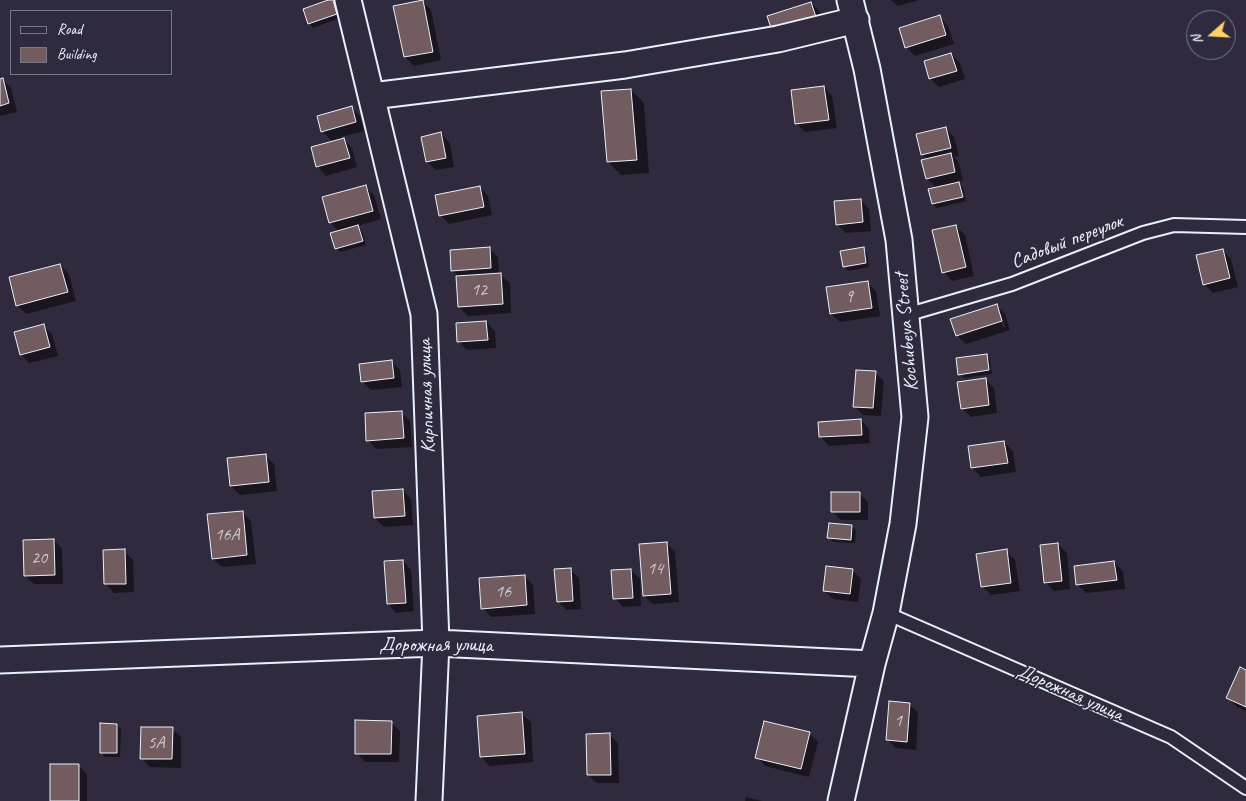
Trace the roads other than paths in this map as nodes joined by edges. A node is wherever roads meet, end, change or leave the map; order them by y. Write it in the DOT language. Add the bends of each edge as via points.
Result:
graph roads {
  1 [pos="348,0"];
  2 [pos="853,10"];
  3 [pos="372,96"];
  4 [pos="1246,227"];
  5 [pos="906,315"];
  6 [pos="886,613"];
  7 [pos="436,643"];
  8 [pos="0,660"];
  9 [pos="872,664"];
  10 [pos="1246,788"];
  11 [pos="429,801"];
  12 [pos="841,801"];
  1 -- 3 [label="street, Кирпичная улица"];
  2 -- 3 [label="street" via="778,39 625,65"];
  2 -- 5 [label="street, Kochubeya Street" via="899,240"];
  3 -- 7 [label="street, Кирпичная улица" via="424,314"];
  4 -- 5 [label="lane, Садовый переулок" via="1174,225 1143,233 1012,284"];
  5 -- 6 [label="street, Kochubeya Street" via="915,417 903,524"];
  6 -- 9 [label="street, Kochubeya Street"];
  6 -- 10 [label="lane, Дорожная улица" via="1171,737"];
  7 -- 8 [label="street, Дорожная улица"];
  7 -- 9 [label="street, Дорожная улица"];
  7 -- 11 [label="street, Кирпичная улица"];
  9 -- 12 [label="street, Kochubeya Street"];
}
